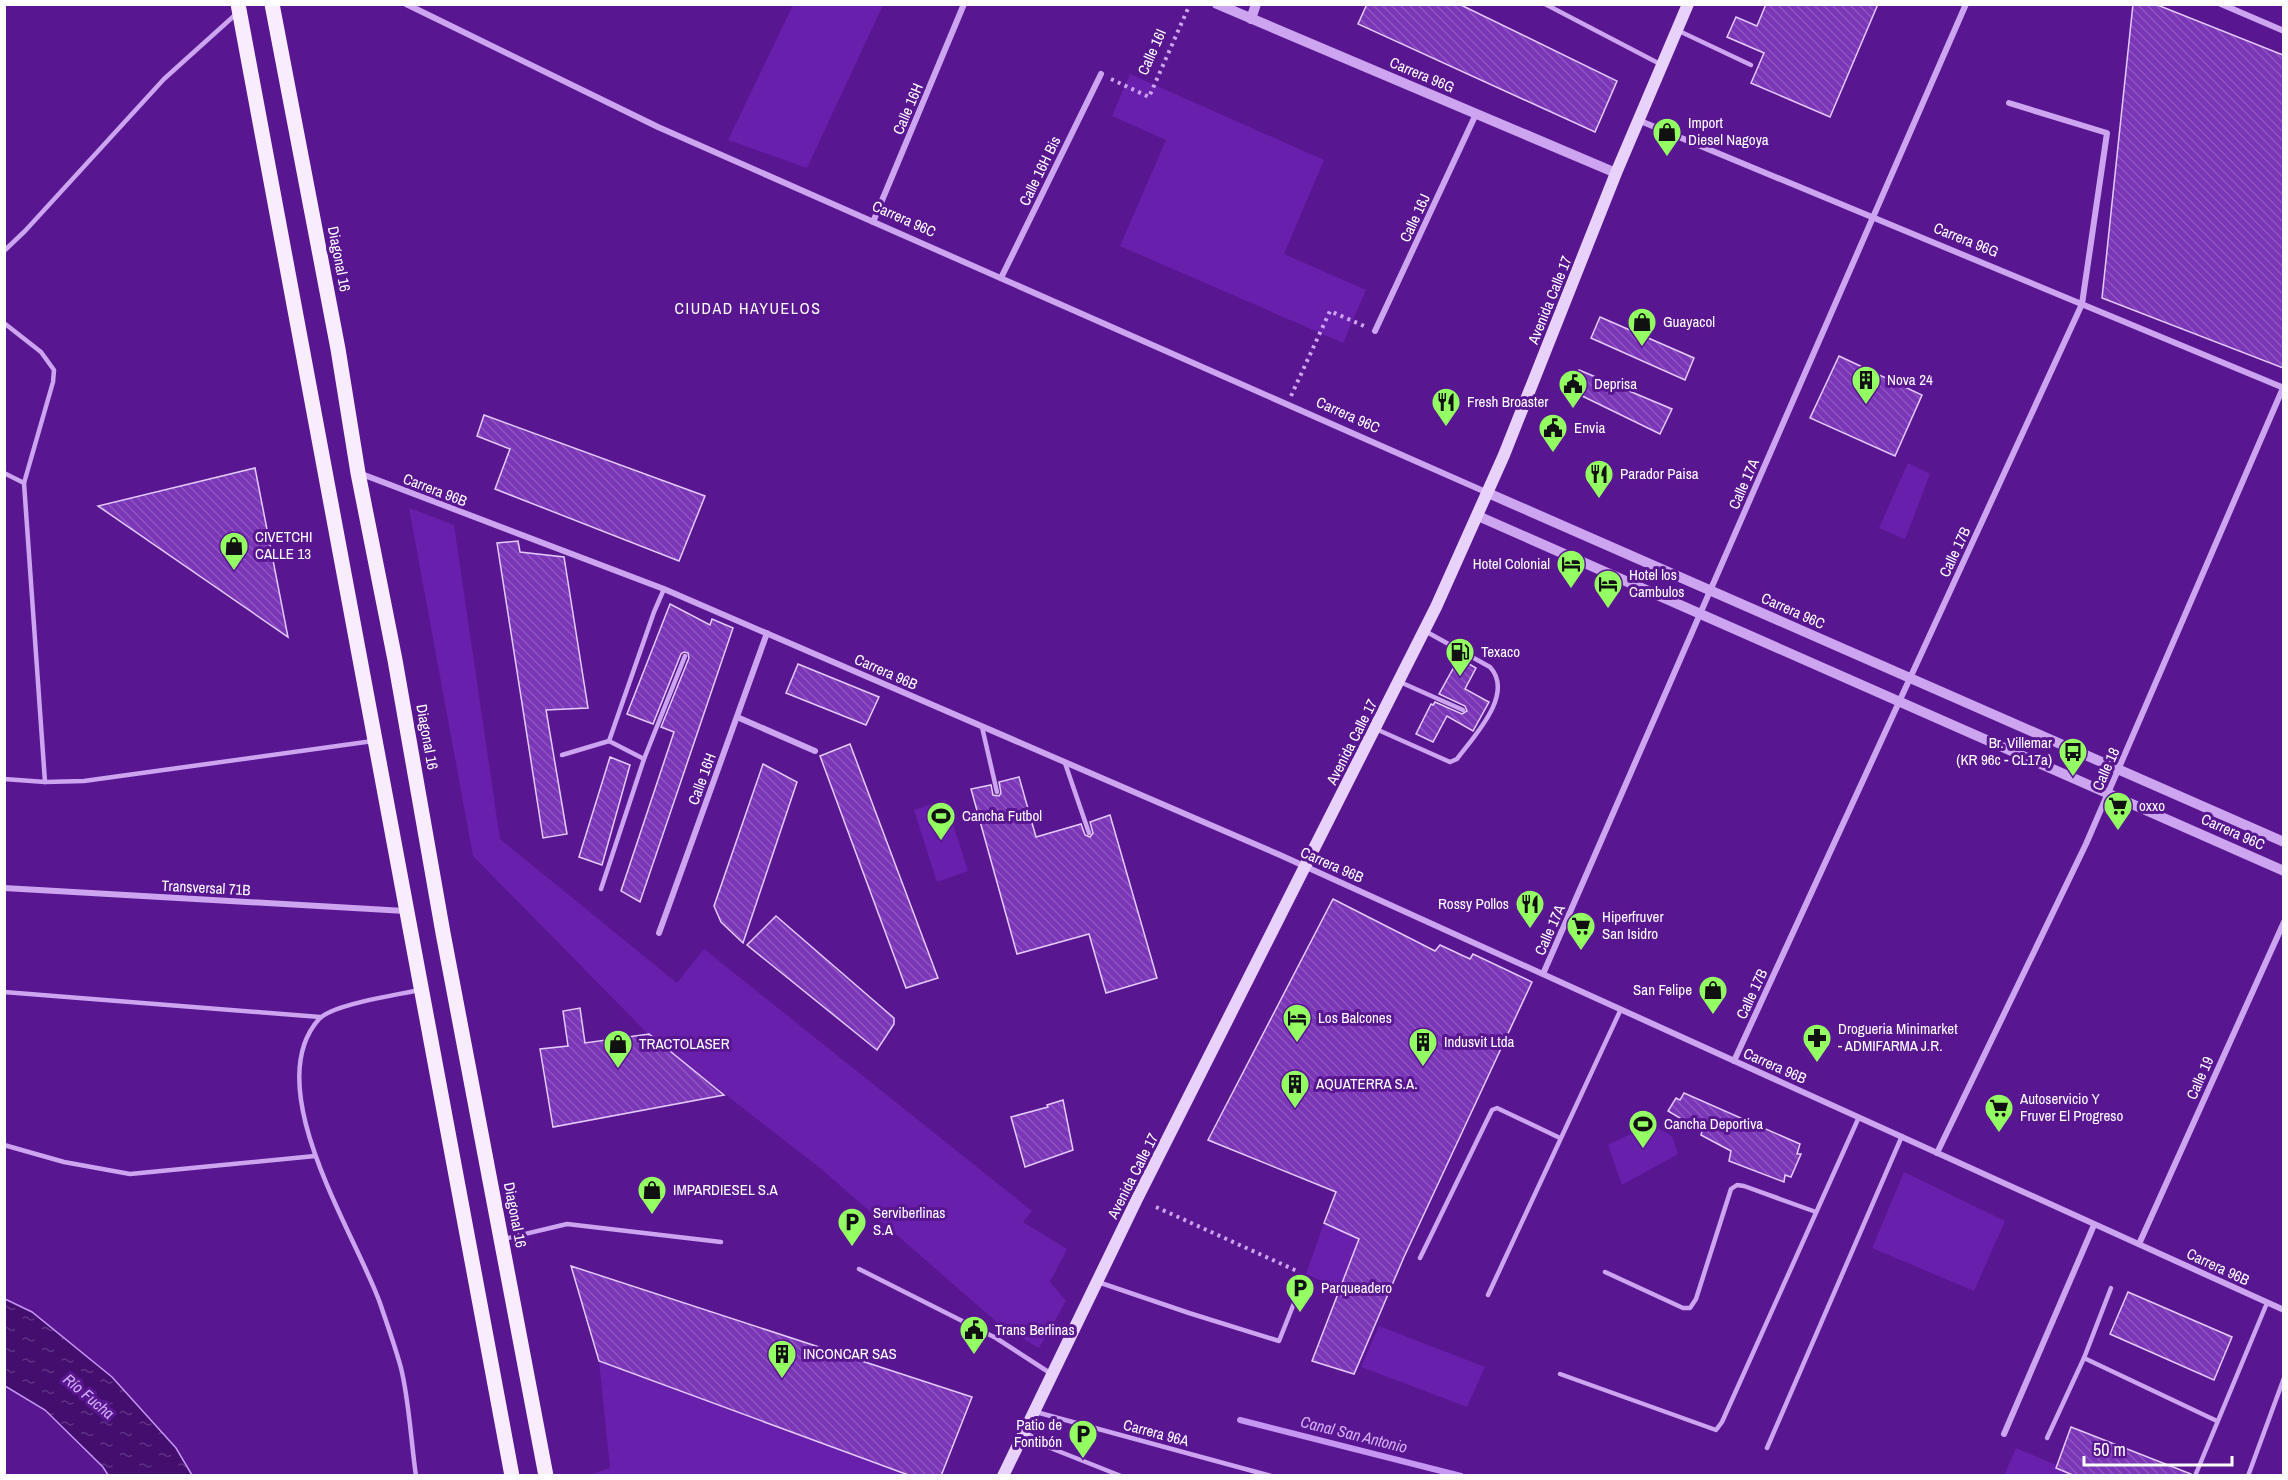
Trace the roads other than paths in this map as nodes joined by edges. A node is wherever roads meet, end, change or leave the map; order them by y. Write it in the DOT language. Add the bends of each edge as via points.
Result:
graph roads {
  1 [pos="273,4"];
  2 [pos="406,4"];
  3 [pos="964,4"];
  4 [pos="1217,4"];
  5 [pos="1256,4"];
  6 [pos="1545,4"];
  7 [pos="1688,4"];
  8 [pos="1966,4"];
  9 [pos="2221,4"];
  10 [pos="239,8"];
  11 [pos="1251,19"];
  12 [pos="1677,30"];
  13 [pos="2283,31"];
  14 [pos="1662,65"];
  15 [pos="1751,65"];
  16 [pos="1101,74"];
  17 [pos="2009,103"];
  18 [pos="1476,114"];
  19 [pos="1638,120"];
  20 [pos="1616,173"];
  21 [pos="1873,218"];
  22 [pos="873,222"];
  23 [pos="4,251"];
  24 [pos="1001,278"];
  25 [pos="2082,304"];
  26 [pos="4,323"];
  27 [pos="1376,331"];
  28 [pos="2283,388"];
  29 [pos="4,473"];
  30 [pos="358,473"];
  31 [pos="24,483"];
  32 [pos="1488,493"];
  33 [pos="1478,516"];
  34 [pos="664,589"];
  35 [pos="1710,591"];
  36 [pos="1700,614"];
  37 [pos="1425,631"];
  38 [pos="767,633"];
  39 [pos="685,656"];
  40 [pos="1910,678"];
  41 [pos="1399,682"];
  42 [pos="1900,702"];
  43 [pos="1463,710"];
  44 [pos="737,717"];
  45 [pos="982,727"];
  46 [pos="1376,729"];
  47 [pos="374,740"];
  48 [pos="609,741"];
  49 [pos="815,751"];
  50 [pos="562,755"];
  51 [pos="644,759"];
  52 [pos="1065,763"];
  53 [pos="2118,770"];
  54 [pos="4,779"];
  55 [pos="45,782"];
  56 [pos="998,792"];
  57 [pos="2108,794"];
  58 [pos="1089,833"];
  59 [pos="2283,842"];
  60 [pos="1306,866"];
  61 [pos="2283,871"];
  62 [pos="4,888"];
  63 [pos="601,889"];
  64 [pos="406,912"];
  65 [pos="2283,922"];
  66 [pos="660,933"];
  67 [pos="1544,974"];
  68 [pos="421,990"];
  69 [pos="4,992"];
  70 [pos="1621,1009"];
  71 [pos="320,1017"];
  72 [pos="1734,1061"];
  73 [pos="1859,1117"];
  74 [pos="1902,1136"];
  75 [pos="1560,1138"];
  76 [pos="4,1145"];
  77 [pos="1937,1153"];
  78 [pos="315,1156"];
  79 [pos="1816,1212"];
  80 [pos="2094,1225"];
  81 [pos="501,1240"];
  82 [pos="721,1242"];
  83 [pos="2139,1244"];
  84 [pos="1420,1258"];
  85 [pos="859,1269"];
  86 [pos="1605,1272"];
  87 [pos="1304,1278"];
  88 [pos="1098,1282"];
  89 [pos="2112,1288"];
  90 [pos="1488,1294"];
  91 [pos="2267,1303"];
  92 [pos="2283,1310"];
  93 [pos="2084,1358"];
  94 [pos="1560,1374"];
  95 [pos="1052,1375"];
  96 [pos="2283,1378"];
  97 [pos="1035,1412"];
  98 [pos="2217,1421"];
  99 [pos="1024,1432"];
  100 [pos="2004,1434"];
  101 [pos="2047,1438"];
  102 [pos="1767,1449"];
  103 [pos="416,1476"];
  104 [pos="512,1476"];
  105 [pos="546,1476"];
  106 [pos="1003,1476"];
  107 [pos="1121,1476"];
  108 [pos="1271,1476"];
  109 [pos="2195,1476"];
  110 [pos="2248,1476"];
  1 -- 30 [label="main road, Diagonal 16"];
  2 -- 22 [label="street, Carrera 96C" via="658,127"];
  3 -- 22 [label="street, Calle 16H"];
  4 -- 11 [label="street, Carrera 96G"];
  5 -- 11 [label="street"];
  6 -- 14 [label="lane"];
  7 -- 12 [label="main road, Avenida Calle 17"];
  8 -- 21 [label="street, Calle 17A"];
  9 -- 13 [label="street"];
  10 -- 23 [label="lane" via="164,79"];
  10 -- 47 [label="main road"];
  11 -- 18 [label="street, Carrera 96G"];
  12 -- 14 [label="main road, Avenida Calle 17"];
  12 -- 15 [label="lane"];
  14 -- 19 [label="main road, Avenida Calle 17"];
  16 -- 24 [label="street, Calle 16H Bis"];
  17 -- 25 [label="street, Calle 17B" via="2107,133"];
  18 -- 20 [label="street, Carrera 96G"];
  18 -- 27 [label="street, Calle 16J"];
  19 -- 20 [label="main road, Avenida Calle 17"];
  19 -- 21 [label="street, Carrera 96G"];
  20 -- 32 [label="main road, Avenida Calle 17"];
  21 -- 25 [label="street, Carrera 96G"];
  21 -- 35 [label="street, Calle 17A"];
  22 -- 24 [label="street, Carrera 96C"];
  24 -- 32 [label="street, Carrera 96C"];
  25 -- 28 [label="street, Carrera 96G"];
  25 -- 40 [label="street, Calle 17B"];
  26 -- 31 [label="lane" via="41,352 54,370"];
  28 -- 53 [label="street, Calle 18"];
  29 -- 31 [label="lane"];
  30 -- 34 [label="street, Carrera 96B"];
  30 -- 81 [label="main road, Diagonal 16"];
  31 -- 55 [label="lane"];
  32 -- 33 [label="main road, Avenida Calle 17"];
  32 -- 35 [label="street, Carrera 96C"];
  33 -- 36 [label="street, Carrera 96C"];
  33 -- 37 [label="main road, Avenida Calle 17"];
  34 -- 38 [label="street, Carrera 96B"];
  34 -- 48 [label="lane"];
  35 -- 36 [label="street, Calle 17A"];
  35 -- 40 [label="street, Carrera 96C"];
  36 -- 42 [label="street, Carrera 96C"];
  36 -- 67 [label="street, Calle 17A"];
  37 -- 41 [label="main road, Avenida Calle 17"];
  37 -- 46 [label="lane" via="1490,667 1498,681 1497,694 1456,759 1450,762"];
  38 -- 44 [label="street, Calle 16H"];
  38 -- 45 [label="street, Carrera 96B"];
  39 -- 51 [label="lane"];
  40 -- 42 [label="street, Calle 17B"];
  40 -- 53 [label="street, Carrera 96C"];
  41 -- 43 [label="lane"];
  41 -- 46 [label="main road, Avenida Calle 17"];
  42 -- 57 [label="street, Carrera 96C"];
  42 -- 72 [label="street, Calle 17B"];
  44 -- 49 [label="street"];
  44 -- 66 [label="street, Calle 16H"];
  45 -- 52 [label="street, Carrera 96B"];
  45 -- 56 [label="lane"];
  46 -- 60 [label="main road, Avenida Calle 17"];
  47 -- 55 [label="lane" via="84,781"];
  47 -- 64 [label="main road"];
  48 -- 50 [label="lane"];
  48 -- 51 [label="lane"];
  51 -- 63 [label="lane"];
  52 -- 58 [label="lane"];
  52 -- 60 [label="street, Carrera 96B"];
  53 -- 57 [label="street, Calle 18"];
  53 -- 59 [label="street, Carrera 96C"];
  54 -- 55 [label="lane"];
  57 -- 61 [label="street, Carrera 96C"];
  57 -- 77 [label="street, Calle 18"];
  60 -- 67 [label="street, Carrera 96B"];
  60 -- 88 [label="main road, Avenida Calle 17"];
  62 -- 64 [label="street, Transversal 71B"];
  64 -- 68 [label="main road"];
  65 -- 83 [label="street, Calle 19"];
  67 -- 70 [label="street, Carrera 96B"];
  68 -- 71 [label="lane" via="344,1007"];
  68 -- 104 [label="main road"];
  69 -- 71 [label="lane"];
  70 -- 72 [label="street, Carrera 96B"];
  70 -- 75 [label="lane"];
  71 -- 78 [label="lane" via="306,1040 299,1072 302,1108"];
  72 -- 73 [label="street, Carrera 96B"];
  73 -- 74 [label="street, Carrera 96B"];
  73 -- 79 [label="lane"];
  74 -- 77 [label="street, Carrera 96B"];
  74 -- 102 [label="lane"];
  75 -- 84 [label="lane" via="1497,1108 1492,1110"];
  75 -- 90 [label="lane"];
  76 -- 78 [label="lane" via="64,1162 130,1174"];
  77 -- 80 [label="street, Carrera 96B"];
  78 -- 103 [label="lane" via="379,1301 398,1358"];
  79 -- 86 [label="lane" via="1744,1186 1731,1189 1690,1308"];
  79 -- 94 [label="lane" via="1716,1430"];
  80 -- 83 [label="street, Carrera 96B"];
  80 -- 100 [label="street"];
  81 -- 82 [label="lane" via="567,1224"];
  81 -- 105 [label="main road, Diagonal 16"];
  83 -- 91 [label="street, Carrera 96B"];
  85 -- 95 [label="lane" via="996,1338"];
  87 -- 88 [label="lane" via="1279,1341"];
  88 -- 95 [label="main road, Avenida Calle 17"];
  89 -- 93 [label="lane"];
  91 -- 92 [label="street, Carrera 96B"];
  91 -- 98 [label="lane"];
  93 -- 98 [label="lane"];
  93 -- 101 [label="lane"];
  95 -- 97 [label="main road, Avenida Calle 17"];
  96 -- 110 [label="lane"];
  97 -- 99 [label="main road, Avenida Calle 17"];
  97 -- 108 [label="lane, Carrera 96A"];
  98 -- 109 [label="lane"];
  99 -- 106 [label="main road, Avenida Calle 17"];
  99 -- 107 [label="lane" via="1048,1447"];
}
